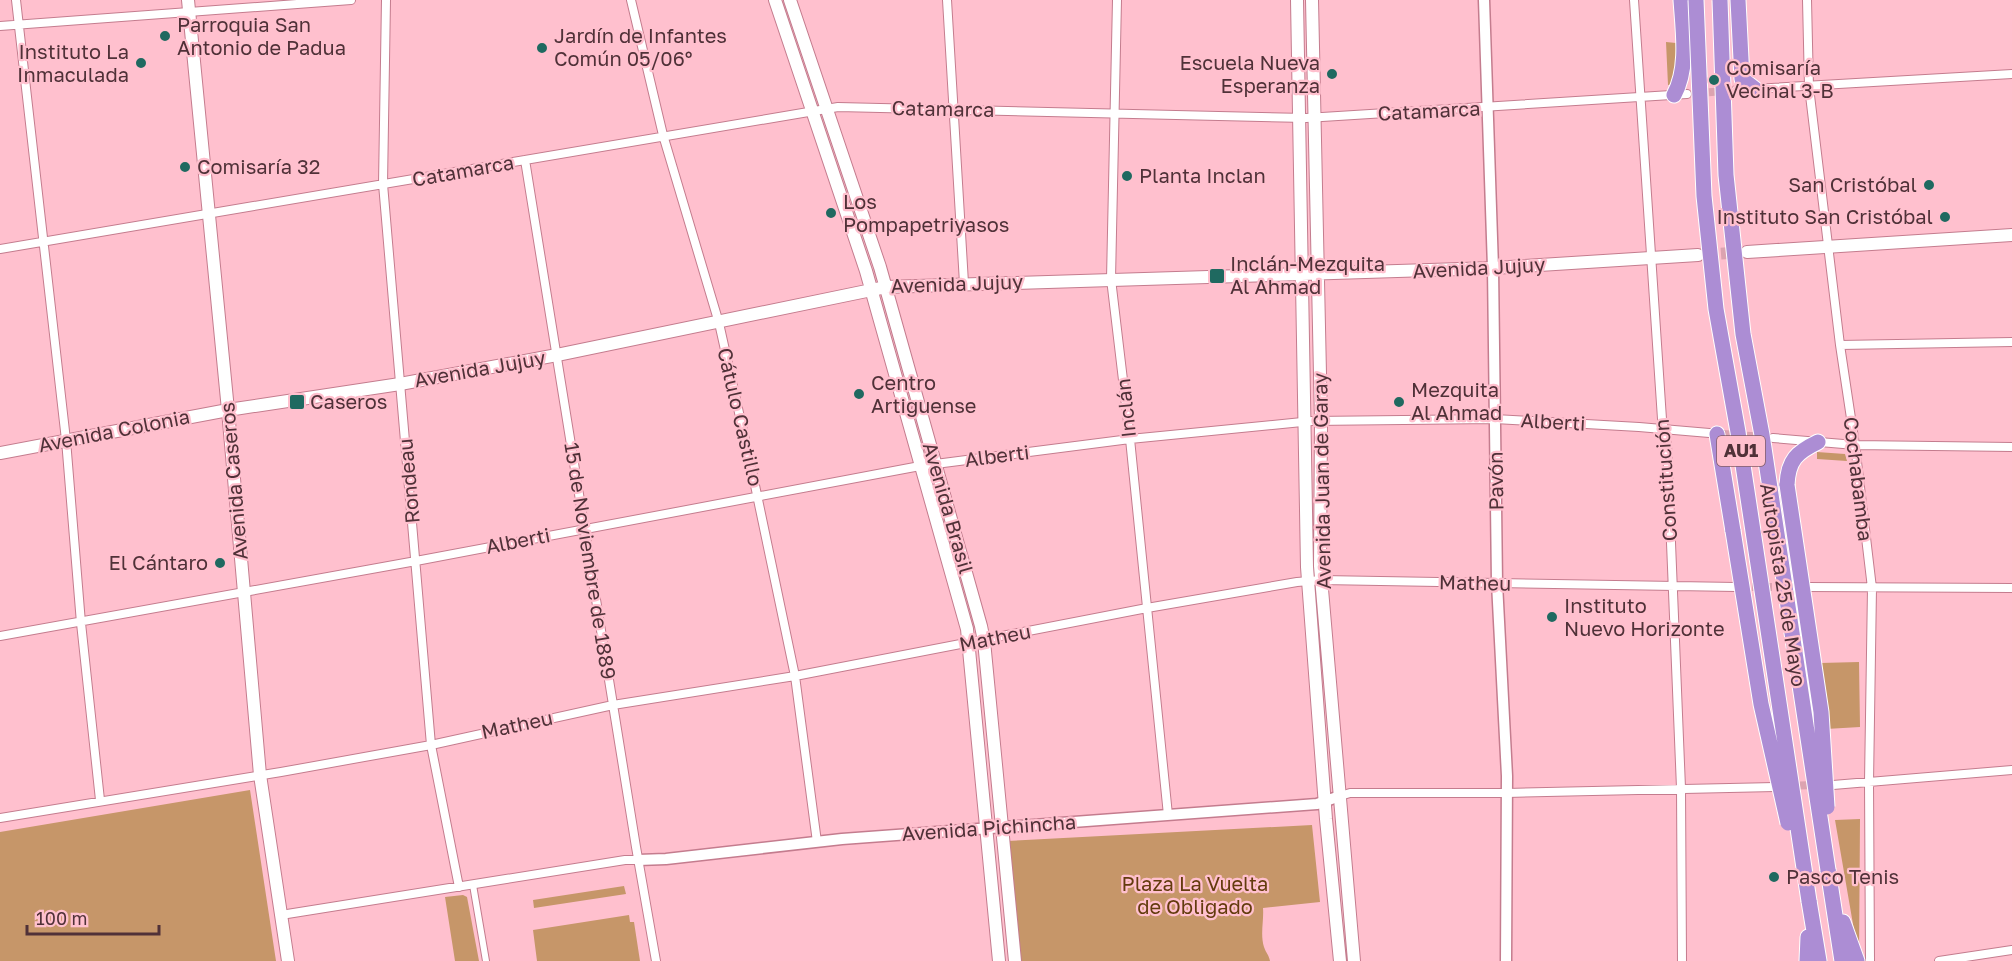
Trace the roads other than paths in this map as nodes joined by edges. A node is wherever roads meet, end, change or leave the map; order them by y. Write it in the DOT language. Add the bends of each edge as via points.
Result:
graph roads {
  1 [pos="16,0"];
  2 [pos="188,0"];
  3 [pos="351,0"];
  4 [pos="386,0"];
  5 [pos="631,0"];
  6 [pos="775,0"];
  7 [pos="790,0"];
  8 [pos="947,0"];
  9 [pos="1117,0"];
  10 [pos="1297,0"];
  11 [pos="1312,0"];
  12 [pos="1484,0"];
  13 [pos="1634,0"];
  14 [pos="1681,0"];
  15 [pos="1696,0"];
  16 [pos="1720,0"];
  17 [pos="1738,0"];
  18 [pos="1807,0"];
  19 [pos="189,13"];
  20 [pos="19,25"];
  21 [pos="0,26"];
  22 [pos="2012,74"];
  23 [pos="1809,87"];
  24 [pos="1755,89"];
  25 [pos="1736,90"];
  26 [pos="1681,94"];
  27 [pos="1640,98"];
  28 [pos="826,108"];
  29 [pos="1488,108"];
  30 [pos="953,109"];
  31 [pos="812,110"];
  32 [pos="1115,113"];
  33 [pos="1298,118"];
  34 [pos="1314,118"];
  35 [pos="663,135"];
  36 [pos="525,160"];
  37 [pos="383,184"];
  38 [pos="207,215"];
  39 [pos="2012,235"];
  40 [pos="44,242"];
  41 [pos="1829,248"];
  42 [pos="0,249"];
  43 [pos="1747,252"];
  44 [pos="1698,255"];
  45 [pos="1650,258"];
  46 [pos="1493,268"];
  47 [pos="1302,274"];
  48 [pos="1318,274"];
  49 [pos="1111,279"];
  50 [pos="964,283"];
  51 [pos="886,287"];
  52 [pos="871,289"];
  53 [pos="719,323"];
  54 [pos="2012,342"];
  55 [pos="1840,345"];
  56 [pos="557,355"];
  57 [pos="400,384"];
  58 [pos="228,410"];
  59 [pos="1495,419"];
  60 [pos="1304,421"];
  61 [pos="1321,421"];
  62 [pos="1664,429"];
  63 [pos="1720,434"];
  64 [pos="1773,438"];
  65 [pos="1130,439"];
  66 [pos="66,440"];
  67 [pos="1818,442"];
  68 [pos="1855,445"];
  69 [pos="2012,447"];
  70 [pos="0,453"];
  71 [pos="935,463"];
  72 [pos="920,466"];
  73 [pos="758,497"];
  74 [pos="585,528"];
  75 [pos="416,561"];
  76 [pos="1322,580"];
  77 [pos="1308,581"];
  78 [pos="1497,583"];
  79 [pos="1672,585"];
  80 [pos="1736,587"];
  81 [pos="1806,587"];
  82 [pos="1872,588"];
  83 [pos="2012,588"];
  84 [pos="245,592"];
  85 [pos="1147,608"];
  86 [pos="81,623"];
  87 [pos="0,636"];
  88 [pos="984,641"];
  89 [pos="969,643"];
  90 [pos="795,676"];
  91 [pos="613,705"];
  92 [pos="431,745"];
  93 [pos="2012,770"];
  94 [pos="260,774"];
  95 [pos="1869,782"];
  96 [pos="1833,785"];
  97 [pos="1775,787"];
  98 [pos="1681,788"];
  99 [pos="1507,794"];
  100 [pos="1340,796"];
  101 [pos="100,800"];
  102 [pos="1324,802"];
  103 [pos="1168,815"];
  104 [pos="0,818"];
  105 [pos="1001,826"];
  106 [pos="985,828"];
  107 [pos="816,842"];
  108 [pos="638,860"];
  109 [pos="1828,870"];
  110 [pos="1805,875"];
  111 [pos="473,885"];
  112 [pos="459,887"];
  113 [pos="1832,897"];
  114 [pos="1809,901"];
  115 [pos="281,915"];
  116 [pos="2012,950"];
  117 [pos="288,961"];
  118 [pos="486,961"];
  119 [pos="657,961"];
  120 [pos="999,961"];
  121 [pos="1015,961"];
  122 [pos="1340,961"];
  123 [pos="1354,961"];
  124 [pos="1506,961"];
  125 [pos="1682,961"];
  126 [pos="1807,961"];
  127 [pos="1819,961"];
  128 [pos="1842,961"];
  129 [pos="1857,961"];
  130 [pos="1870,961"];
  131 [pos="1939,961"];
  1 -- 20 [label="street"];
  2 -- 19 [label="main road, Avenida Caseros"];
  3 -- 19 [label="street"];
  4 -- 37 [label="street, Rondeau"];
  5 -- 35 [label="street, Cátulo Castillo"];
  6 -- 31 [label="main road, Avenida Brasil"];
  7 -- 28 [label="main road, Avenida Brasil"];
  8 -- 30 [label="street"];
  9 -- 32 [label="street, Inclán"];
  10 -- 33 [label="main road, Avenida Juan de Garay"];
  11 -- 34 [label="main road, Avenida Juan de Garay"];
  12 -- 29 [label="street, Pavón"];
  13 -- 27 [label="street, Constitución"];
  14 -- 26 [label="highway"];
  15 -- 110 [label="highway, Autopista 25 de Mayo / AU1, bridge" via="1704,196 1716,309"];
  16 -- 109 [label="highway, Autopista 25 de Mayo / AU1, bridge" via="1726,175 1742,323"];
  17 -- 24 [label="highway" via="1742,80"];
  18 -- 23 [label="street, Cochabamba"];
  19 -- 20 [label="street"];
  19 -- 38 [label="main road, Avenida Caseros"];
  20 -- 21 [label="street"];
  20 -- 40 [label="street"];
  22 -- 23 [label="street"];
  23 -- 24 [label="street"];
  23 -- 41 [label="street, Cochabamba"];
  24 -- 25 [label="street"];
  26 -- 27 [label="street, Catamarca"];
  27 -- 29 [label="street, Catamarca"];
  27 -- 45 [label="street, Constitución"];
  28 -- 30 [label="street, Catamarca"];
  28 -- 31 [label="street, Catamarca"];
  28 -- 51 [label="main road, Avenida Brasil"];
  29 -- 34 [label="street, Catamarca"];
  29 -- 46 [label="street, Pavón"];
  30 -- 32 [label="street, Catamarca"];
  30 -- 50 [label="street"];
  31 -- 35 [label="street, Catamarca"];
  31 -- 52 [label="main road, Avenida Brasil"];
  32 -- 33 [label="street, Catamarca"];
  32 -- 49 [label="street, Inclán"];
  33 -- 34 [label="street, Catamarca"];
  33 -- 47 [label="main road, Avenida Juan de Garay"];
  34 -- 48 [label="main road, Avenida Juan de Garay"];
  35 -- 36 [label="street, Catamarca"];
  35 -- 53 [label="street, Cátulo Castillo"];
  36 -- 37 [label="street, Catamarca"];
  36 -- 56 [label="street, 15 de Noviembre de 1889"];
  37 -- 38 [label="street, Catamarca"];
  37 -- 57 [label="street, Rondeau"];
  38 -- 40 [label="street, Catamarca"];
  38 -- 58 [label="main road, Avenida Caseros"];
  39 -- 41 [label="main road"];
  40 -- 42 [label="street, Catamarca"];
  40 -- 66 [label="street"];
  41 -- 43 [label="main road"];
  41 -- 55 [label="street, Cochabamba"];
  44 -- 45 [label="main road, Avenida Jujuy"];
  45 -- 46 [label="main road, Avenida Jujuy"];
  45 -- 62 [label="street, Constitución"];
  46 -- 48 [label="main road, Avenida Jujuy"];
  46 -- 59 [label="street, Pavón"];
  47 -- 48 [label="main road, Avenida Jujuy"];
  47 -- 49 [label="main road, Avenida Jujuy"];
  47 -- 60 [label="main road, Avenida Juan de Garay"];
  48 -- 61 [label="main road, Avenida Juan de Garay"];
  49 -- 50 [label="main road, Avenida Jujuy"];
  49 -- 65 [label="street, Inclán"];
  50 -- 51 [label="main road, Avenida Jujuy"];
  51 -- 52 [label="main road, Avenida Jujuy"];
  51 -- 71 [label="main road, Avenida Brasil"];
  52 -- 53 [label="main road, Avenida Jujuy"];
  52 -- 72 [label="main road, Avenida Brasil"];
  53 -- 56 [label="main road, Avenida Jujuy"];
  53 -- 73 [label="street, Cátulo Castillo"];
  54 -- 55 [label="street"];
  55 -- 68 [label="street, Cochabamba"];
  56 -- 57 [label="main road, Avenida Jujuy"];
  56 -- 74 [label="street, 15 de Noviembre de 1889"];
  57 -- 58 [label="main road, Avenida Jujuy"];
  57 -- 75 [label="street, Rondeau"];
  58 -- 66 [label="main road, Avenida Colonia"];
  58 -- 84 [label="main road, Avenida Caseros"];
  59 -- 61 [label="street, Alberti"];
  59 -- 62 [label="street, Alberti"];
  59 -- 78 [label="street, Pavón"];
  60 -- 61 [label="street, Alberti"];
  60 -- 65 [label="street, Alberti"];
  60 -- 77 [label="main road, Avenida Juan de Garay"];
  61 -- 76 [label="main road, Avenida Juan de Garay"];
  62 -- 63 [label="street, Alberti"];
  62 -- 79 [label="street, Constitución"];
  63 -- 110 [label="highway, bridge" via="1761,704 1789,825"];
  64 -- 67 [label="street"];
  65 -- 71 [label="street, Alberti"];
  65 -- 85 [label="street, Inclán"];
  66 -- 70 [label="main road, Avenida Colonia"];
  66 -- 86 [label="street"];
  67 -- 68 [label="street"];
  67 -- 109 [label="highway, bridge" via="1797,453 1787,485 1823,729"];
  68 -- 69 [label="street"];
  68 -- 82 [label="street, Cochabamba"];
  71 -- 72 [label="street, Alberti"];
  71 -- 88 [label="main road, Avenida Brasil"];
  72 -- 73 [label="street, Alberti"];
  72 -- 89 [label="main road, Avenida Brasil"];
  73 -- 74 [label="street, Alberti"];
  73 -- 90 [label="street, Cátulo Castillo"];
  74 -- 75 [label="street, Alberti"];
  74 -- 91 [label="street, 15 de Noviembre de 1889"];
  75 -- 84 [label="street, Alberti"];
  75 -- 92 [label="street, Rondeau"];
  76 -- 77 [label="street, Matheu"];
  76 -- 78 [label="street, Matheu"];
  76 -- 100 [label="main road, Avenida Juan de Garay"];
  77 -- 85 [label="street, Matheu"];
  77 -- 102 [label="main road, Avenida Juan de Garay"];
  78 -- 79 [label="street, Matheu"];
  78 -- 99 [label="street, Pavón"];
  79 -- 80 [label="street, Matheu"];
  79 -- 98 [label="street, Constitución"];
  81 -- 82 [label="street"];
  82 -- 83 [label="street"];
  82 -- 95 [label="street, Cochabamba"];
  84 -- 86 [label="street, Alberti"];
  84 -- 94 [label="main road, Avenida Caseros"];
  85 -- 88 [label="street, Matheu"];
  85 -- 103 [label="street, Inclán"];
  86 -- 87 [label="street, Alberti"];
  86 -- 101 [label="street"];
  88 -- 89 [label="street, Matheu"];
  88 -- 105 [label="main road, Avenida Brasil"];
  89 -- 90 [label="street, Matheu"];
  89 -- 106 [label="main road, Avenida Brasil"];
  90 -- 91 [label="street, Matheu"];
  90 -- 107 [label="street, Cátulo Castillo"];
  91 -- 92 [label="street, Matheu"];
  91 -- 108 [label="street, 15 de Noviembre de 1889"];
  92 -- 94 [label="street, Matheu"];
  92 -- 112 [label="street, Rondeau"];
  93 -- 95 [label="street"];
  94 -- 101 [label="street, Matheu"];
  94 -- 115 [label="main road, Avenida Caseros"];
  95 -- 96 [label="street"];
  95 -- 130 [label="street, Cochabamba"];
  97 -- 98 [label="street"];
  98 -- 99 [label="street"];
  98 -- 125 [label="street, Constitución"];
  99 -- 100 [label="street"];
  99 -- 124 [label="street, Pavón"];
  100 -- 102 [label="street, Avenida Pichincha"];
  100 -- 123 [label="main road, Avenida Juan de Garay"];
  101 -- 104 [label="street, Matheu"];
  102 -- 103 [label="street, Avenida Pichincha"];
  102 -- 122 [label="main road, Avenida Juan de Garay"];
  103 -- 105 [label="street, Avenida Pichincha"];
  105 -- 106 [label="street, Avenida Pichincha"];
  105 -- 121 [label="main road, Avenida Brasil"];
  106 -- 107 [label="street, Avenida Pichincha"];
  106 -- 120 [label="main road, Avenida Brasil"];
  107 -- 108 [label="street, Avenida Pichincha"];
  108 -- 111 [label="street"];
  108 -- 119 [label="street, 15 de Noviembre de 1889"];
  109 -- 113 [label="highway, Autopista 25 de Mayo / AU1"];
  110 -- 114 [label="highway, Autopista 25 de Mayo / AU1, bridge"];
  111 -- 112 [label="street"];
  111 -- 118 [label="street"];
  112 -- 115 [label="street"];
  113 -- 128 [label="highway, Autopista 25 de Mayo / AU1"];
  113 -- 129 [label="highway"];
  114 -- 126 [label="highway"];
  114 -- 127 [label="highway, Autopista 25 de Mayo / AU1"];
  115 -- 117 [label="main road, Avenida Caseros"];
  116 -- 131 [label="street"];
}
